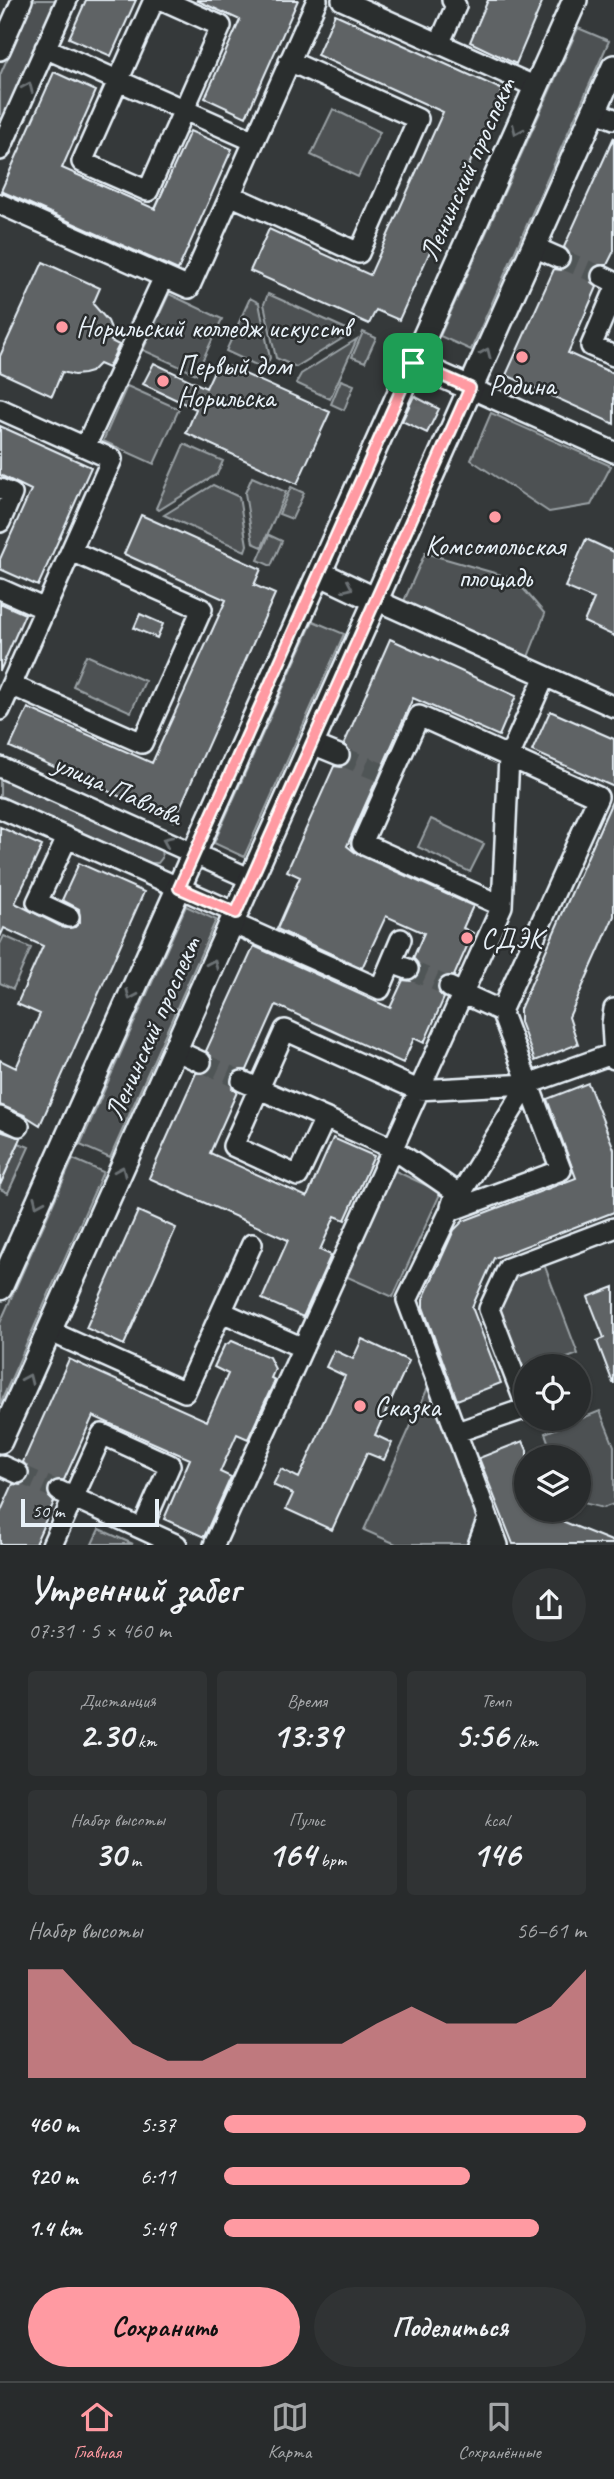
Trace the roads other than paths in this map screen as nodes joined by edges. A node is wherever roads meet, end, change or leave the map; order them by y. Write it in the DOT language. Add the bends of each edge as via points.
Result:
graph roads {
  1 [pos="22,0"];
  2 [pos="67,0"];
  3 [pos="154,0"];
  4 [pos="163,0"];
  5 [pos="317,0"];
  6 [pos="342,0"];
  7 [pos="452,0"];
  8 [pos="574,1"];
  9 [pos="439,44"];
  10 [pos="45,48"];
  11 [pos="0,50"];
  12 [pos="289,61"];
  13 [pos="614,67"];
  14 [pos="118,80"];
  15 [pos="536,87"];
  16 [pos="184,110"];
  17 [pos="604,115"];
  18 [pos="254,141"];
  19 [pos="0,150"];
  20 [pos="230,195"];
  21 [pos="0,204"];
  22 [pos="534,247"];
  23 [pos="559,258"];
  24 [pos="163,277"];
  25 [pos="610,284"];
  26 [pos="614,356"];
  27 [pos="413,363"];
  28 [pos="470,388"];
  29 [pos="0,409"];
  30 [pos="85,447"];
  31 [pos="614,452"];
  32 [pos="0,489"];
  33 [pos="0,522"];
  34 [pos="71,551"];
  35 [pos="319,573"];
  36 [pos="0,589"];
  37 [pos="376,600"];
  38 [pos="45,609"];
  39 [pos="545,676"];
  40 [pos="11,685"];
  41 [pos="614,707"];
  42 [pos="0,710"];
  43 [pos="312,744"];
  44 [pos="338,755"];
  45 [pos="509,757"];
  46 [pos="0,767"];
  47 [pos="0,808"];
  48 [pos="67,838"];
  49 [pos="194,853"];
  50 [pos="251,879"];
  51 [pos="179,888"];
  52 [pos="502,906"];
  53 [pos="69,917"];
  54 [pos="234,918"];
  55 [pos="401,939"];
  56 [pos="456,990"];
  57 [pos="614,1009"];
  58 [pos="501,1011"];
  59 [pos="175,1050"];
  60 [pos="613,1057"];
  61 [pos="201,1062"];
  62 [pos="250,1084"];
  63 [pos="528,1084"];
  64 [pos="418,1090"];
  65 [pos="0,1117"];
  66 [pos="325,1118"];
  67 [pos="19,1126"];
  68 [pos="392,1148"];
  69 [pos="450,1211"];
  70 [pos="614,1228"];
  71 [pos="252,1244"];
  72 [pos="0,1288"];
  73 [pos="222,1312"];
  74 [pos="49,1331"];
  75 [pos="303,1348"];
  76 [pos="514,1374"];
  77 [pos="514,1412"];
  78 [pos="457,1432"];
  79 [pos="0,1441"];
  80 [pos="66,1494"];
  81 [pos="488,1518"];
  82 [pos="142,1529"];
  83 [pos="52,1545"];
  84 [pos="177,1545"];
  85 [pos="214,1545"];
  86 [pos="478,1545"];
  87 [pos="498,1545"];
  1 -- 11 [label="street"];
  2 -- 10 [label="street"];
  3 -- 14 [label="street"];
  4 -- 16 [label="street" via="221,26"];
  5 -- 12 [label="street"];
  6 -- 9 [label="street"];
  7 -- 9 [label="street" via="456,6"];
  8 -- 15 [label="main road, Ленинский проспект"];
  9 -- 15 [label="street"];
  10 -- 14 [label="street"];
  19 -- 10 [label="street, one-way"];
  12 -- 18 [label="street"];
  12 -- 20 [label="street" via="418,119 359,253"];
  13 -- 17 [label="main road, Ленинский проспект"];
  14 -- 16 [label="street"];
  14 -- 16 [label="street" via="82,162 148,191"];
  15 -- 27 [label="main road, Ленинский проспект, one-way"];
  16 -- 18 [label="street"];
  17 -- 22 [label="main road, Ленинский проспект"];
  18 -- 20 [label="street"];
  20 -- 24 [label="street" via="189,288"];
  21 -- 24 [label="street"];
  22 -- 23 [label="street"];
  28 -- 22 [label="main road, Ленинский проспект, one-way"];
  24 -- 30 [label="street"];
  25 -- 26 [label="street" via="591,346"];
  27 -- 28 [label="main road"];
  27 -- 35 [label="main road, Ленинский проспект"];
  28 -- 31 [label="street"];
  28 -- 37 [label="main road, Ленинский проспект"];
  29 -- 30 [label="street"];
  30 -- 34 [label="street" via="111,459"];
  32 -- 33 [label="street" via="12,494"];
  34 -- 38 [label="street"];
  34 -- 40 [label="street" via="202,609 148,731 142,743"];
  35 -- 37 [label="main road, one-way"];
  35 -- 49 [label="main road, Ленинский проспект"];
  36 -- 38 [label="street"];
  37 -- 39 [label="street"];
  37 -- 43 [label="main road, Ленинский проспект"];
  38 -- 40 [label="street"];
  39 -- 41 [label="street"];
  39 -- 45 [label="street"];
  40 -- 42 [label="street"];
  43 -- 44 [label="street"];
  43 -- 50 [label="main road, Ленинский проспект"];
  45 -- 52 [label="street"];
  45 -- 52 [label="street" via="419,716 386,775 362,843"];
  45 -- 58 [label="street" via="597,797"];
  49 -- 46 [label="street, улица Павлова, one-way"];
  47 -- 48 [label="street"];
  48 -- 51 [label="street"];
  48 -- 53 [label="street" via="37,902"];
  49 -- 50 [label="street, улица Павлова"];
  49 -- 51 [label="main road, Ленинский проспект"];
  50 -- 54 [label="main road, Ленинский проспект"];
  51 -- 54 [label="street"];
  51 -- 72 [label="main road, Ленинский проспект, one-way"];
  52 -- 56 [label="street"];
  54 -- 55 [label="street" via="380,989 399,966"];
  59 -- 54 [label="main road, Ленинский проспект, one-way"];
  56 -- 58 [label="street"];
  56 -- 64 [label="street"];
  57 -- 60 [label="street"];
  58 -- 63 [label="street"];
  59 -- 61 [label="street"];
  74 -- 59 [label="main road, Ленинский проспект, one-way"];
  60 -- 63 [label="street"];
  62 -- 64 [label="street" via="285,1030"];
  62 -- 66 [label="street"];
  62 -- 66 [label="street" via="233,1146 298,1176"];
  63 -- 64 [label="street"];
  63 -- 69 [label="street"];
  63 -- 69 [label="street" via="561,1170"];
  64 -- 68 [label="street"];
  65 -- 67 [label="street"];
  66 -- 68 [label="street"];
  68 -- 69 [label="street" via="456,1192"];
  68 -- 75 [label="street"];
  69 -- 78 [label="street" via="407,1300"];
  70 -- 76 [label="street" via="508,1268 489,1309"];
  71 -- 73 [label="street"];
  73 -- 74 [label="street" via="186,1392"];
  73 -- 75 [label="street"];
  79 -- 74 [label="main road, Ленинский проспект, one-way"];
  75 -- 85 [label="street"];
  77 -- 78 [label="street"];
  78 -- 81 [label="street"];
  80 -- 82 [label="street"];
  80 -- 82 [label="street" via="102,1434 170,1465"];
  80 -- 83 [label="street"];
  81 -- 86 [label="street"];
  81 -- 87 [label="street"];
  82 -- 84 [label="street"];
}
